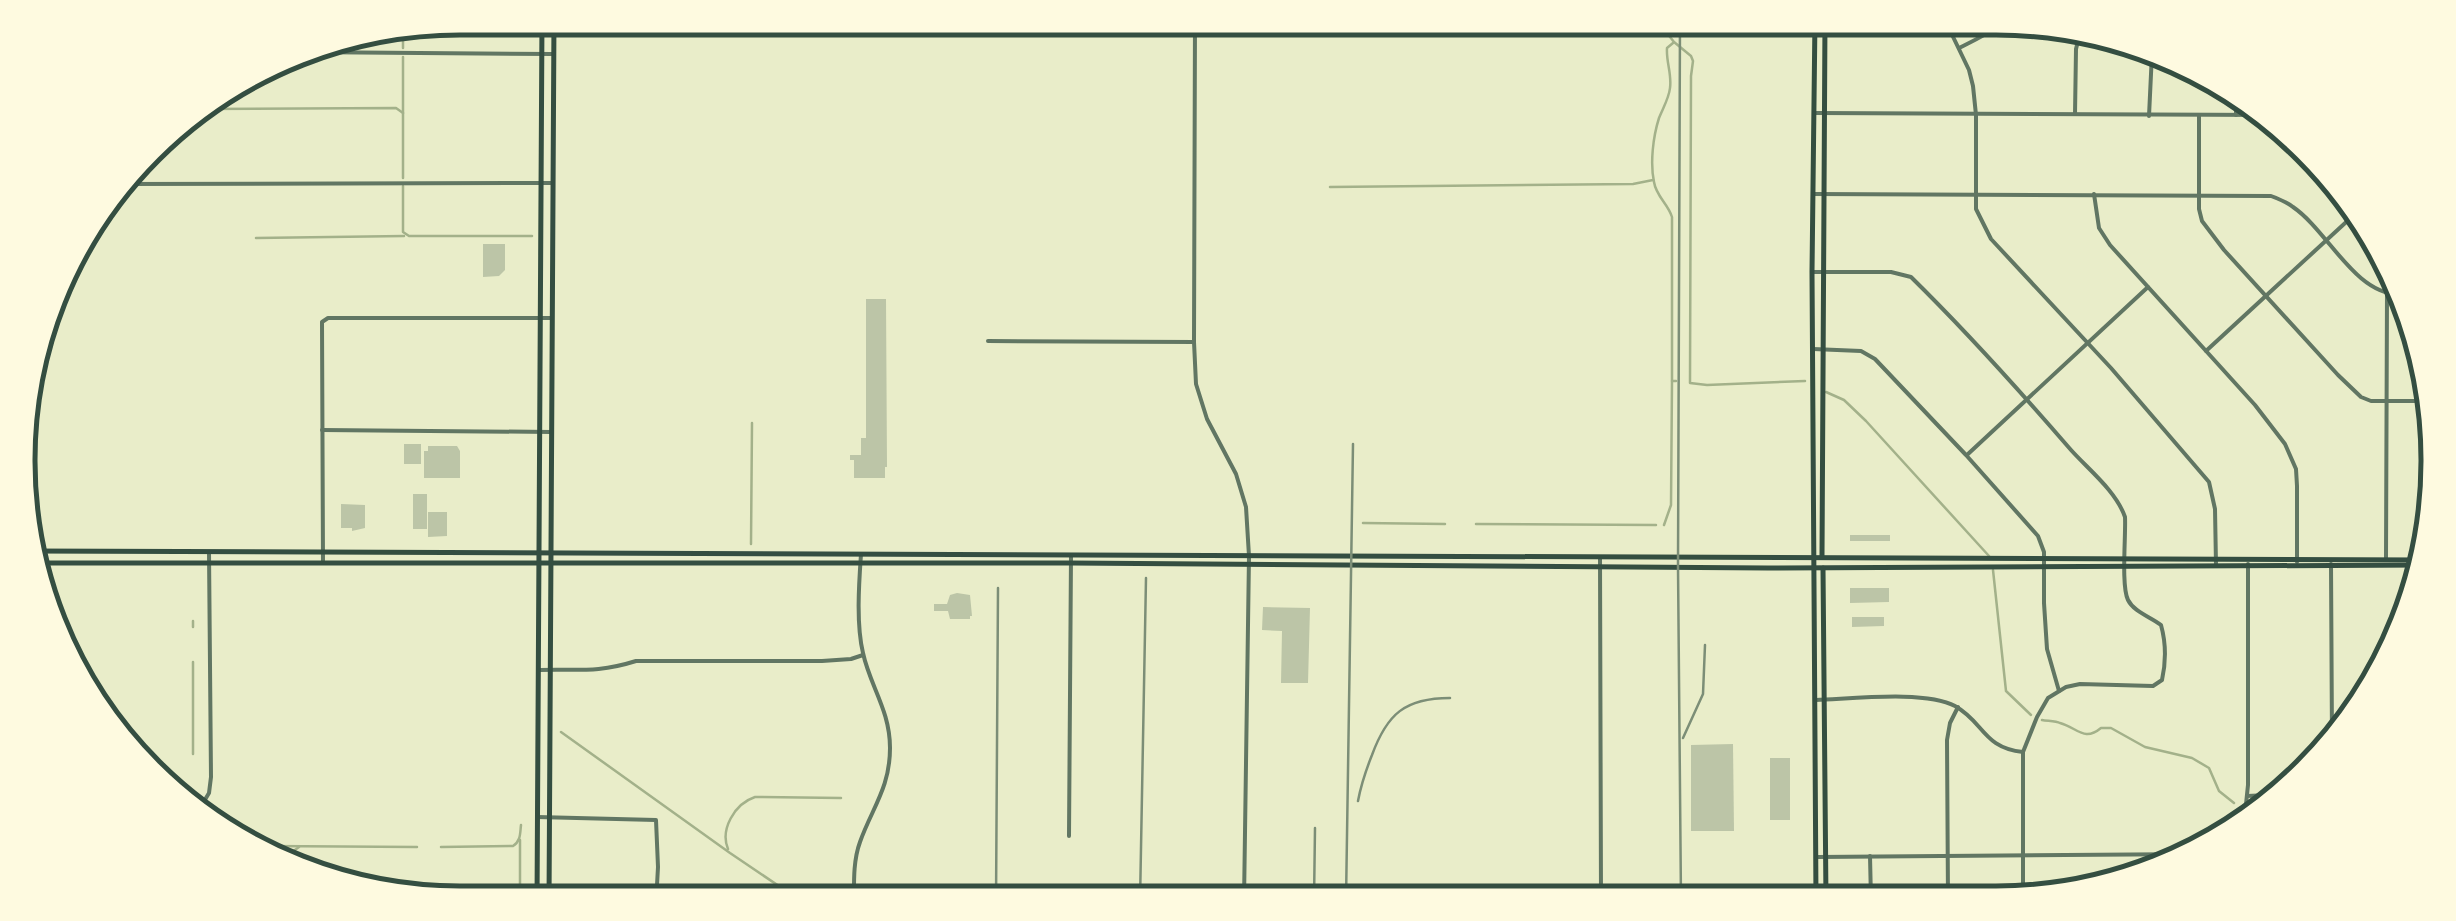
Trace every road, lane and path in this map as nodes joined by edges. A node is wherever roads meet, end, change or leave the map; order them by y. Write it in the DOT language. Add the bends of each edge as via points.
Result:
graph roads {
  1 [pos="542,35"];
  2 [pos="554,35"];
  3 [pos="1195,35"];
  4 [pos="1815,35"];
  5 [pos="1825,35"];
  6 [pos="1952,35"];
  7 [pos="1983,35"];
  8 [pos="2079,43"];
  9 [pos="1959,48"];
  10 [pos="340,52"];
  11 [pos="541,54"];
  12 [pos="554,54"];
  13 [pos="2151,65"];
  14 [pos="2236,110"];
  15 [pos="1814,114"];
  16 [pos="1824,114"];
  17 [pos="1976,115"];
  18 [pos="2075,115"];
  19 [pos="2236,115"];
  20 [pos="2244,115"];
  21 [pos="2149,116"];
  22 [pos="2199,116"];
  23 [pos="542,120"];
  24 [pos="554,121"];
  25 [pos="542,183"];
  26 [pos="553,183"];
  27 [pos="138,184"];
  28 [pos="1813,194"];
  29 [pos="1823,194"];
  30 [pos="2094,194"];
  31 [pos="2199,194"];
  32 [pos="1975,195"];
  33 [pos="2347,221"];
  34 [pos="2327,240"];
  35 [pos="541,250"];
  36 [pos="553,250"];
  37 [pos="1812,272"];
  38 [pos="1822,272"];
  39 [pos="2148,287"];
  40 [pos="2387,294"];
  41 [pos="2266,296"];
  42 [pos="540,318"];
  43 [pos="552,318"];
  44 [pos="988,341"];
  45 [pos="1194,342"];
  46 [pos="2087,344"];
  47 [pos="1813,349"];
  48 [pos="1822,349"];
  49 [pos="2206,351"];
  50 [pos="2027,399"];
  51 [pos="2386,402"];
  52 [pos="2417,402"];
  53 [pos="322,430"];
  54 [pos="540,432"];
  55 [pos="552,432"];
  56 [pos="1966,455"];
  57 [pos="45,551"];
  58 [pos="323,551"];
  59 [pos="404,551"];
  60 [pos="540,551"];
  61 [pos="209,552"];
  62 [pos="551,552"];
  63 [pos="861,554"];
  64 [pos="1249,556"];
  65 [pos="1600,557"];
  66 [pos="1814,557"];
  67 [pos="1822,558"];
  68 [pos="1071,559"];
  69 [pos="540,562"];
  70 [pos="550,562"];
  71 [pos="2044,562"];
  72 [pos="2126,562"];
  73 [pos="2216,562"];
  74 [pos="2248,562"];
  75 [pos="2297,562"];
  76 [pos="2331,562"];
  77 [pos="2386,562"];
  78 [pos="2409,562"];
  79 [pos="47,563"];
  80 [pos="323,563"];
  81 [pos="404,563"];
  82 [pos="860,563"];
  83 [pos="209,564"];
  84 [pos="1250,565"];
  85 [pos="1598,567"];
  86 [pos="1814,567"];
  87 [pos="1823,567"];
  88 [pos="863,655"];
  89 [pos="540,670"];
  90 [pos="550,670"];
  91 [pos="2059,691"];
  92 [pos="1816,700"];
  93 [pos="1824,700"];
  94 [pos="1958,707"];
  95 [pos="2332,721"];
  96 [pos="2023,752"];
  97 [pos="2258,795"];
  98 [pos="2247,796"];
  99 [pos="205,800"];
  100 [pos="2245,805"];
  101 [pos="537,816"];
  102 [pos="549,817"];
  103 [pos="1068,836"];
  104 [pos="2022,854"];
  105 [pos="2158,854"];
  106 [pos="1948,855"];
  107 [pos="1870,856"];
  108 [pos="1815,857"];
  109 [pos="1826,857"];
  110 [pos="2023,885"];
  111 [pos="537,886"];
  112 [pos="548,886"];
  113 [pos="656,886"];
  114 [pos="854,886"];
  115 [pos="1244,886"];
  116 [pos="1601,886"];
  117 [pos="1816,886"];
  118 [pos="1826,886"];
  119 [pos="1870,886"];
  120 [pos="1948,886"];
  1 -- 11 [label="main road"];
  2 -- 12 [label="main road"];
  3 -- 45 [label="street"];
  4 -- 15 [label="main road"];
  5 -- 16 [label="main road"];
  6 -- 9 [label="street"];
  7 -- 9 [label="street"];
  8 -- 18 [label="street"];
  9 -- 17 [label="street"];
  10 -- 11 [label="street"];
  11 -- 12 [label="street"];
  11 -- 23 [label="main road"];
  12 -- 24 [label="main road"];
  13 -- 21 [label="street"];
  14 -- 19 [label="street"];
  15 -- 16 [label="street"];
  15 -- 28 [label="main road"];
  16 -- 17 [label="street"];
  16 -- 29 [label="main road"];
  17 -- 18 [label="street"];
  17 -- 32 [label="street"];
  18 -- 21 [label="street"];
  19 -- 20 [label="street"];
  19 -- 22 [label="street"];
  21 -- 22 [label="street"];
  22 -- 31 [label="street"];
  23 -- 24 [label="main road"];
  23 -- 25 [label="main road"];
  24 -- 26 [label="main road"];
  25 -- 26 [label="street"];
  25 -- 27 [label="street"];
  25 -- 35 [label="main road"];
  26 -- 36 [label="main road"];
  28 -- 29 [label="street"];
  28 -- 37 [label="main road"];
  29 -- 32 [label="street"];
  29 -- 38 [label="main road"];
  30 -- 31 [label="street"];
  30 -- 32 [label="street"];
  30 -- 39 [label="street" via="2099,228"];
  31 -- 34 [label="street" via="2271,196 2291,205"];
  31 -- 41 [label="street" via="2202,221"];
  32 -- 46 [label="street" via="1991,239"];
  33 -- 34 [label="street"];
  34 -- 40 [label="street" via="2366,283"];
  34 -- 41 [label="street"];
  35 -- 36 [label="main road"];
  35 -- 42 [label="main road"];
  36 -- 43 [label="main road"];
  37 -- 38 [label="street"];
  37 -- 47 [label="main road"];
  38 -- 48 [label="main road"];
  38 -- 50 [label="street" via="1911,277"];
  39 -- 46 [label="street"];
  39 -- 49 [label="street"];
  40 -- 51 [label="street"];
  41 -- 49 [label="street"];
  41 -- 51 [label="street" via="2361,397"];
  42 -- 43 [label="street"];
  42 -- 53 [label="street" via="328,318 322,322"];
  42 -- 54 [label="main road"];
  43 -- 55 [label="main road"];
  44 -- 45 [label="street"];
  45 -- 64 [label="street" via="1196,384 1207,419 1246,507"];
  46 -- 50 [label="street"];
  46 -- 73 [label="street" via="2209,482"];
  47 -- 48 [label="street"];
  47 -- 66 [label="main road"];
  48 -- 56 [label="street" via="1875,358"];
  48 -- 67 [label="main road"];
  49 -- 75 [label="street" via="2267,419 2296,469"];
  50 -- 56 [label="street"];
  50 -- 72 [label="street" via="2122,509"];
  51 -- 52 [label="street"];
  51 -- 77 [label="street"];
  53 -- 54 [label="street"];
  53 -- 58 [label="street"];
  54 -- 55 [label="street"];
  54 -- 60 [label="main road"];
  55 -- 62 [label="main road"];
  56 -- 71 [label="street" via="2038,536"];
  57 -- 61 [label="main road"];
  58 -- 59 [label="main road"];
  58 -- 61 [label="main road"];
  58 -- 80 [label="street"];
  59 -- 60 [label="main road"];
  59 -- 81 [label="main road"];
  60 -- 62 [label="main road"];
  60 -- 69 [label="main road"];
  61 -- 83 [label="street"];
  62 -- 63 [label="main road"];
  62 -- 70 [label="main road"];
  63 -- 68 [label="main road"];
  63 -- 82 [label="street"];
  64 -- 65 [label="main road"];
  64 -- 68 [label="main road"];
  64 -- 84 [label="street"];
  65 -- 66 [label="main road"];
  65 -- 85 [label="street"];
  66 -- 67 [label="main road"];
  66 -- 86 [label="main road"];
  67 -- 71 [label="main road"];
  67 -- 87 [label="main road"];
  68 -- 82 [label="main road"];
  68 -- 84 [label="main road"];
  68 -- 103 [label="street"];
  69 -- 70 [label="main road"];
  69 -- 81 [label="main road"];
  69 -- 89 [label="main road"];
  70 -- 82 [label="main road"];
  70 -- 90 [label="main road"];
  71 -- 72 [label="main road"];
  71 -- 87 [label="main road"];
  71 -- 91 [label="street" via="2047,649"];
  72 -- 73 [label="main road"];
  72 -- 91 [label="street" via="2128,601 2161,625 2162,680 2153,686 2080,684"];
  73 -- 74 [label="main road"];
  74 -- 75 [label="main road"];
  74 -- 98 [label="street"];
  75 -- 76 [label="main road"];
  76 -- 77 [label="main road"];
  76 -- 95 [label="street"];
  77 -- 78 [label="main road"];
  79 -- 83 [label="main road"];
  80 -- 81 [label="main road"];
  80 -- 83 [label="main road"];
  82 -- 88 [label="street"];
  83 -- 99 [label="street" via="211,777"];
  84 -- 85 [label="main road"];
  84 -- 115 [label="street"];
  85 -- 86 [label="main road"];
  85 -- 116 [label="street"];
  86 -- 87 [label="main road"];
  86 -- 92 [label="main road"];
  87 -- 93 [label="main road"];
  88 -- 90 [label="street"];
  88 -- 114 [label="street" via="890,749 881,798 858,845"];
  89 -- 90 [label="street"];
  89 -- 101 [label="main road"];
  90 -- 102 [label="main road"];
  91 -- 96 [label="street" via="2048,698"];
  92 -- 93 [label="street"];
  92 -- 108 [label="main road"];
  93 -- 94 [label="street" via="1934,699"];
  93 -- 109 [label="main road"];
  94 -- 96 [label="street" via="1994,742"];
  94 -- 106 [label="street" via="1948,730"];
  96 -- 104 [label="street"];
  97 -- 98 [label="street"];
  98 -- 100 [label="street"];
  101 -- 102 [label="street"];
  101 -- 111 [label="main road"];
  102 -- 112 [label="main road"];
  102 -- 113 [label="street" via="656,820"];
  104 -- 105 [label="street"];
  104 -- 106 [label="street"];
  104 -- 110 [label="street"];
  106 -- 107 [label="street"];
  106 -- 120 [label="street"];
  107 -- 109 [label="street"];
  107 -- 119 [label="street"];
  108 -- 109 [label="street"];
  108 -- 117 [label="main road"];
  109 -- 118 [label="main road"];
}
